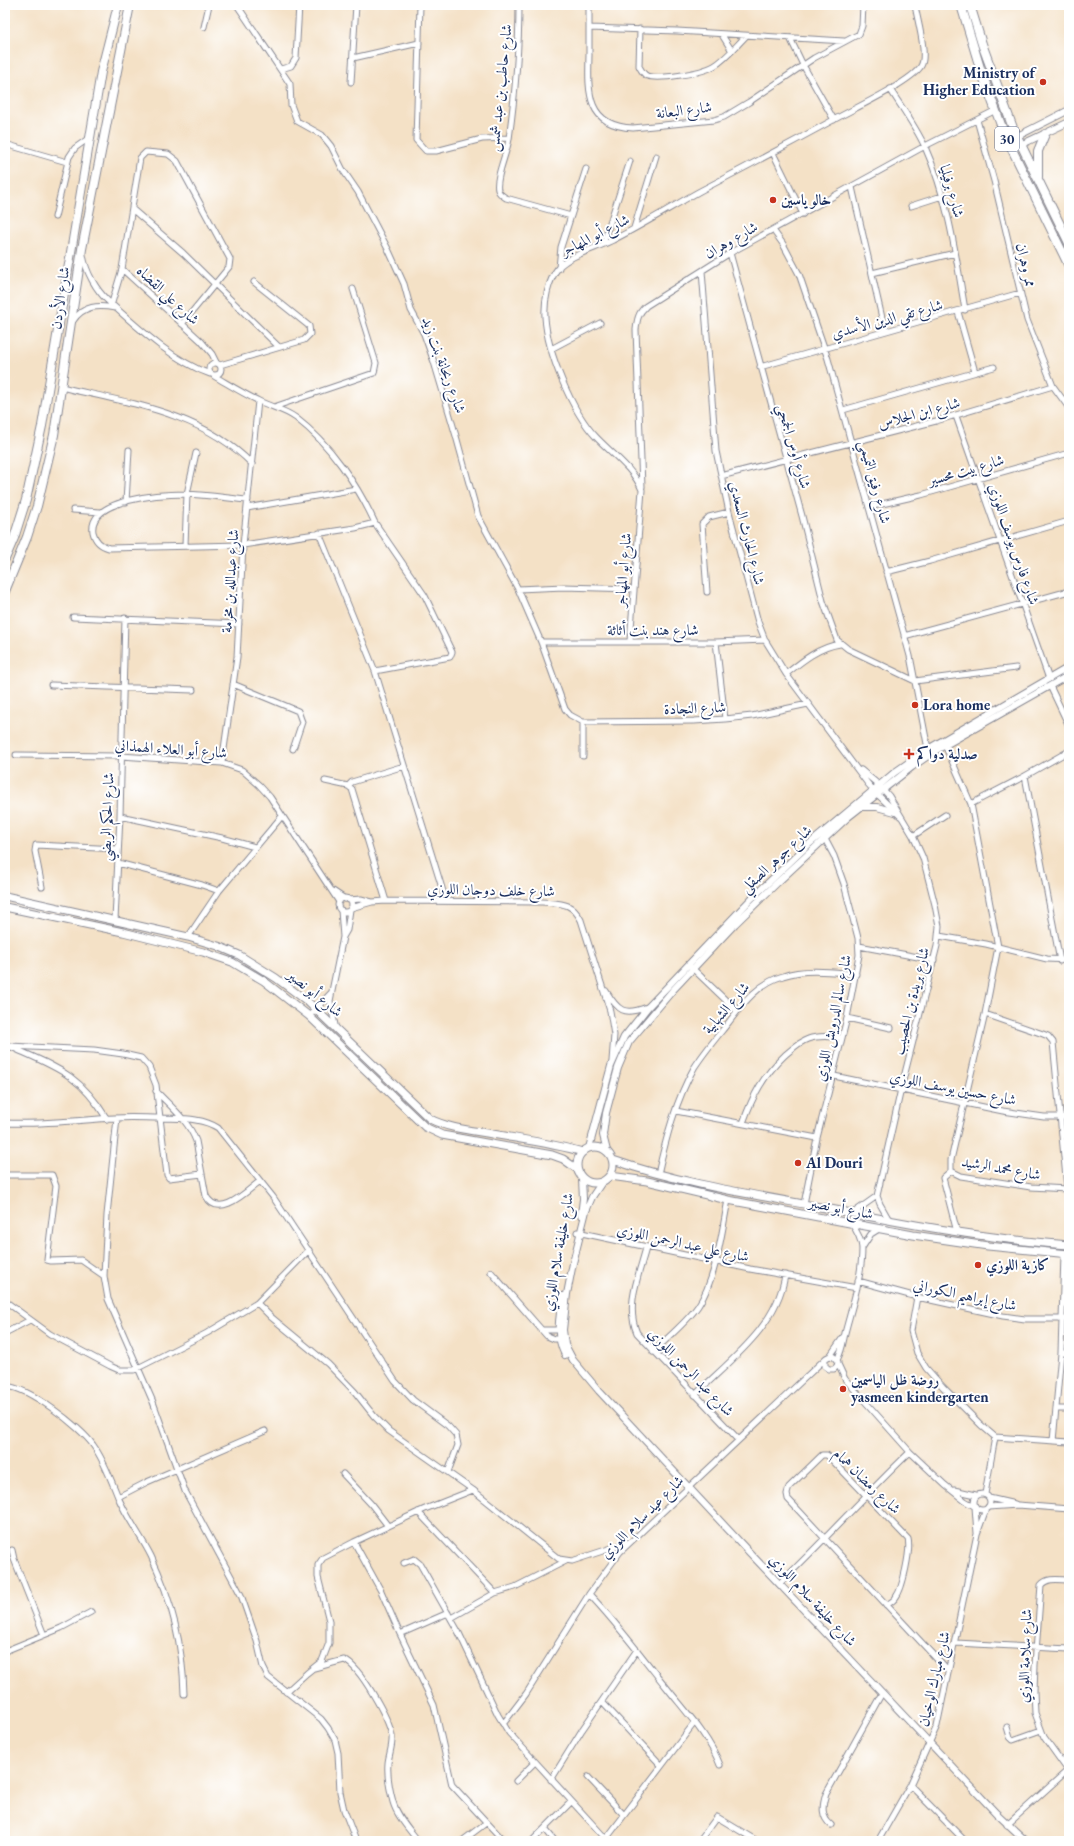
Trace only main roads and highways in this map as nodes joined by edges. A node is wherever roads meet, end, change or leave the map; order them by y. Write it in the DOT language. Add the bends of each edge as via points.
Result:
graph roads {
  1 [pos="118,5"];
  2 [pos="961,5"];
  3 [pos="970,5"];
  4 [pos="130,6"];
  5 [pos="1045,134"];
  6 [pos="1038,178"];
  7 [pos="1069,243"];
  8 [pos="1069,266"];
  9 [pos="5,559"];
  10 [pos="5,591"];
  11 [pos="5,896"];
  12 [pos="5,908"];
  13 [pos="586,1150"];
  14 [pos="613,1160"];
  15 [pos="577,1169"];
  16 [pos="610,1176"];
  17 [pos="1069,1245"];
  18 [pos="1066,1254"];
  1 -- 9 [label="main road, شارع الأردن" via="101,72 89,138 42,426 26,500"];
  2 -- 8 [label="main road, 30" via="971,42 1008,141"];
  3 -- 6 [label="main road, 30" via="1017,137"];
  4 -- 10 [label="main road, شارع الأردن" via="82,249 54,435 28,536"];
  5 -- 6 [label="main road" via="1038,151"];
  6 -- 7 [label="main road, 30"];
  11 -- 13 [label="main road, شارع أبو نصير" via="218,946 245,958 316,1008 430,1119 445,1125"];
  12 -- 15 [label="main road, شارع أبو نصير" via="123,932 211,954 232,962 264,981 309,1016 425,1127 442,1135 552,1154"];
  13 -- 14 [label="main road" via="601,1148 607,1151"];
  13 -- 15 [label="main road" via="578,1160"];
  14 -- 16 [label="main road"];
  14 -- 17 [label="main road, شارع أبو نصير" via="658,1174 889,1220 957,1232"];
  15 -- 16 [label="main road" via="582,1179 594,1184"];
  16 -- 18 [label="main road, شارع أبو نصير" via="647,1181 728,1200 879,1229 952,1241"];
}
